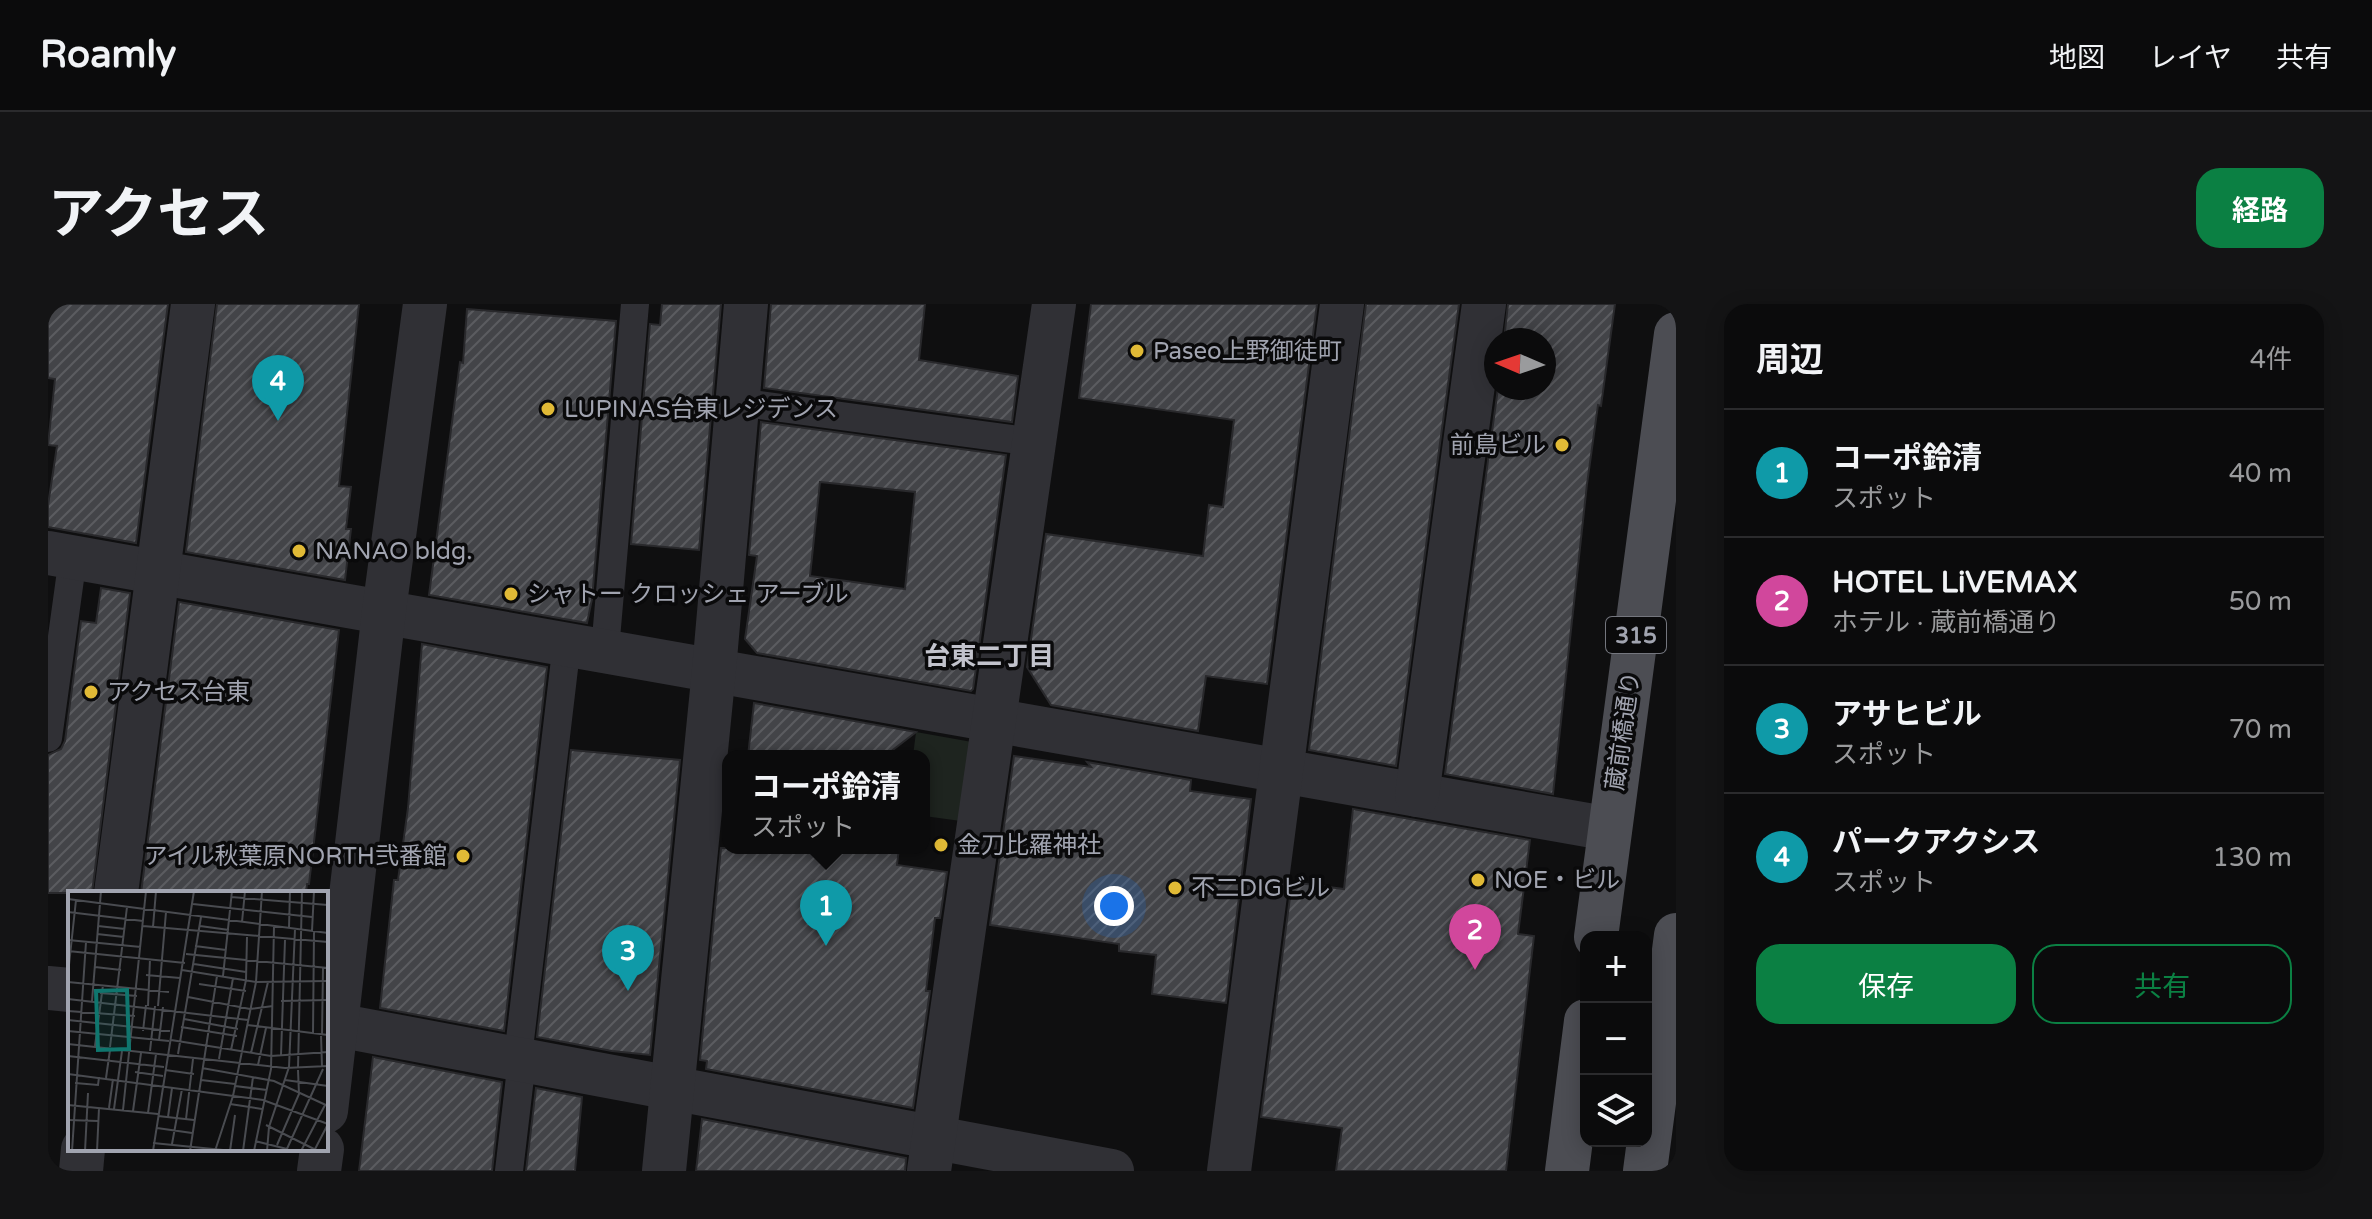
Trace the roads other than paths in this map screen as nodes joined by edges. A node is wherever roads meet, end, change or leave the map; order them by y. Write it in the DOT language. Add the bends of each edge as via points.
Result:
graph roads {
  1 [pos="193,304"];
  2 [pos="425,304"];
  3 [pos="635,304"];
  4 [pos="746,304"];
  5 [pos="1054,304"];
  6 [pos="1342,304"];
  7 [pos="1484,304"];
  8 [pos="1676,334"];
  9 [pos="737,402"];
  10 [pos="1034,442"];
  11 [pos="60,555"];
  12 [pos="157,572"];
  13 [pos="384,611"];
  14 [pos="586,647"];
  15 [pos="714,670"];
  16 [pos="994,719"];
  17 [pos="48,738"];
  18 [pos="1282,770"];
  19 [pos="1417,795"];
  20 [pos="1610,829"];
  21 [pos="116,891"];
  22 [pos="1597,931"];
  23 [pos="1676,935"];
  24 [pos="48,988"];
  25 [pos="68,990"];
  26 [pos="331,1024"];
  27 [pos="522,1060"];
  28 [pos="1580,1068"];
  29 [pos="328,1076"];
  30 [pos="672,1089"];
  31 [pos="83,1151"];
  32 [pos="322,1151"];
  33 [pos="931,1154"];
  34 [pos="81,1171"];
  35 [pos="319,1171"];
  36 [pos="509,1171"];
  37 [pos="664,1171"];
  38 [pos="1112,1171"];
  39 [pos="1229,1171"];
  40 [pos="1567,1171"];
  41 [pos="1645,1171"];
  1 -- 12 [label="street"];
  2 -- 13 [label="street"];
  3 -- 14 [label="lane"];
  4 -- 9 [label="street"];
  5 -- 10 [label="street"];
  6 -- 18 [label="street"];
  7 -- 19 [label="street"];
  8 -- 20 [label="main road, 蔵前橋通り / 315"];
  9 -- 10 [label="lane"];
  9 -- 15 [label="street"];
  10 -- 16 [label="street"];
  11 -- 12 [label="street"];
  11 -- 17 [label="lane"];
  12 -- 13 [label="street"];
  12 -- 21 [label="street"];
  13 -- 14 [label="street"];
  13 -- 26 [label="street"];
  14 -- 15 [label="street"];
  14 -- 27 [label="lane" via="520,1040"];
  15 -- 16 [label="street"];
  15 -- 30 [label="street"];
  16 -- 18 [label="street"];
  16 -- 33 [label="street"];
  18 -- 19 [label="street"];
  18 -- 39 [label="street"];
  19 -- 20 [label="street"];
  20 -- 22 [label="main road, 蔵前橋通り / 315"];
  23 -- 41 [label="main road"];
  24 -- 25 [label="street"];
  26 -- 27 [label="street"];
  26 -- 29 [label="street"];
  27 -- 30 [label="street"];
  27 -- 36 [label="lane"];
  28 -- 40 [label="main road"];
  30 -- 33 [label="street"];
  30 -- 37 [label="street"];
  31 -- 34 [label="street"];
  32 -- 35 [label="street"];
  33 -- 38 [label="street"];
}
